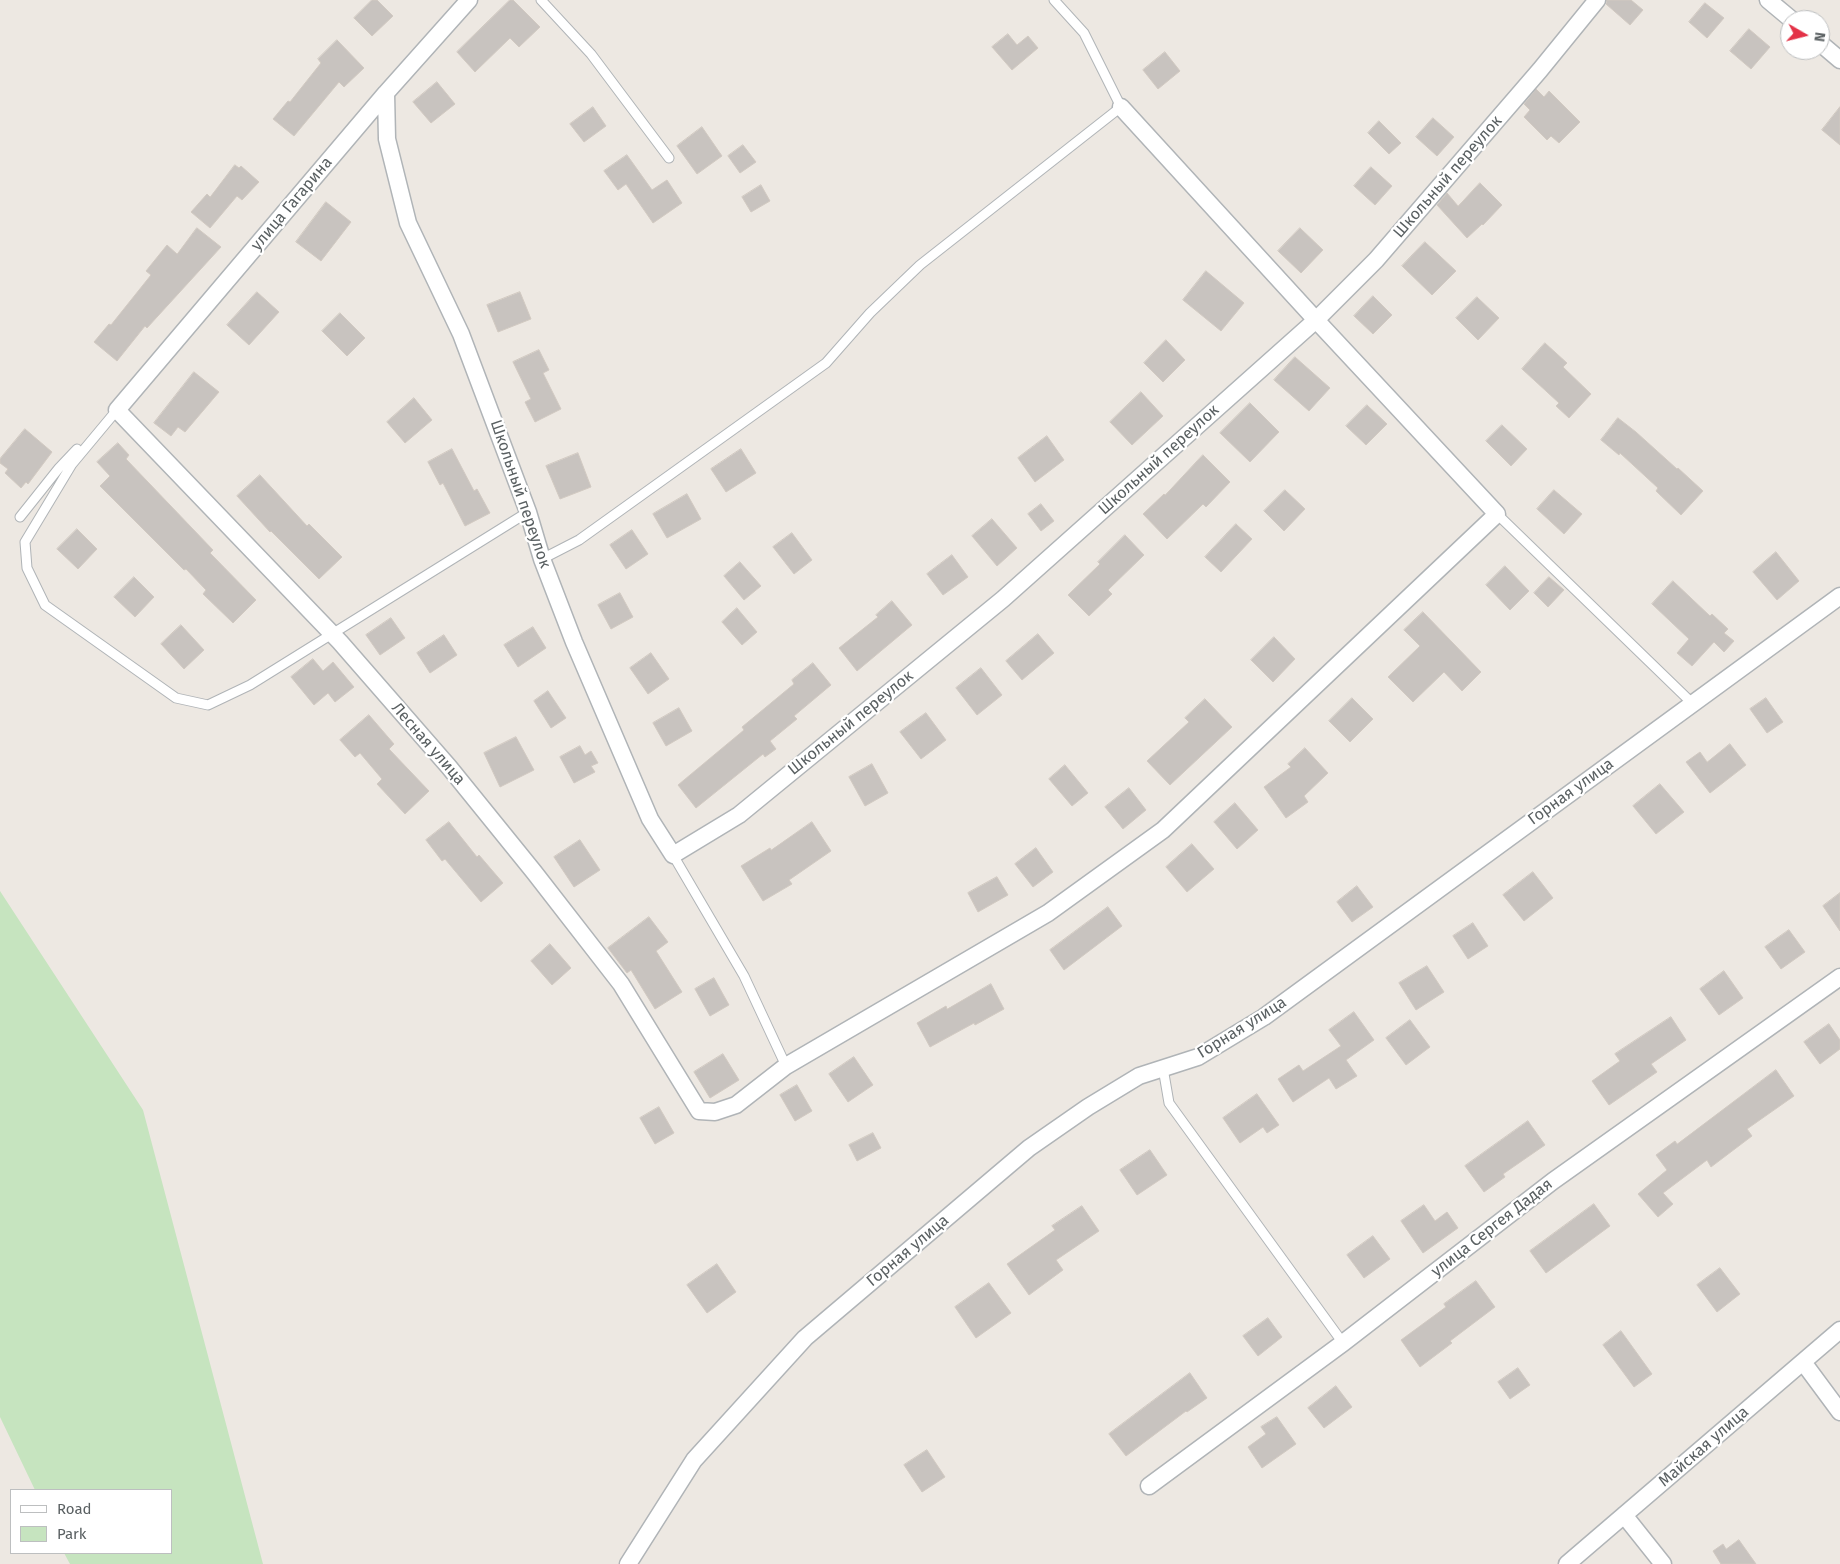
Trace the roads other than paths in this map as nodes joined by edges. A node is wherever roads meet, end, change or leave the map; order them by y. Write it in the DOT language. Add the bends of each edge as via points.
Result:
graph roads {
  1 [pos="469,0"];
  2 [pos="541,0"];
  3 [pos="1054,0"];
  4 [pos="1597,0"];
  5 [pos="1768,0"];
  6 [pos="1780,10"];
  7 [pos="1830,52"];
  8 [pos="1840,60"];
  9 [pos="386,93"];
  10 [pos="1121,107"];
  11 [pos="669,158"];
  12 [pos="1316,320"];
  13 [pos="117,410"];
  14 [pos="528,512"];
  15 [pos="1497,514"];
  16 [pos="20,517"];
  17 [pos="542,559"];
  18 [pos="1840,596"];
  19 [pos="334,635"];
  20 [pos="1693,704"];
  21 [pos="673,855"];
  22 [pos="1840,977"];
  23 [pos="786,1066"];
  24 [pos="1163,1068"];
  25 [pos="1840,1330"];
  26 [pos="1343,1343"];
  27 [pos="1803,1362"];
  28 [pos="1840,1412"];
  29 [pos="1149,1486"];
  30 [pos="1624,1515"];
  31 [pos="628,1564"];
  32 [pos="1568,1564"];
  33 [pos="1663,1564"];
  1 -- 9 [label="street, улица Гагарина"];
  2 -- 11 [label="lane" via="591,54"];
  3 -- 10 [label="lane" via="1084,33"];
  4 -- 12 [label="street, Школьный переулок" via="1376,260"];
  5 -- 6 [label="street"];
  7 -- 8 [label="street"];
  9 -- 13 [label="street, улица Гагарина"];
  9 -- 14 [label="street, Школьный переулок" via="387,139 408,223 461,334"];
  10 -- 12 [label="street"];
  10 -- 17 [label="lane" via="920,265 870,313 826,362 579,540"];
  12 -- 15 [label="street"];
  12 -- 21 [label="street, Школьный переулок" via="1003,599 739,815"];
  13 -- 16 [label="lane" via="59,468"];
  13 -- 19 [label="street, Лесная улица"];
  13 -- 19 [label="lane" via="72,464 25,542 26,568 45,605 176,698 208,705 250,685"];
  14 -- 17 [label="street, Школьный переулок"];
  14 -- 19 [label="lane"];
  15 -- 20 [label="lane"];
  15 -- 23 [label="street" via="1163,830 1048,913"];
  17 -- 21 [label="street, Школьный переулок" via="650,819"];
  18 -- 20 [label="street, Горная улица"];
  19 -- 23 [label="street, Лесная улица" via="449,767 621,984 699,1111 715,1112 736,1105"];
  20 -- 24 [label="street, Горная улица" via="1264,1018 1198,1057"];
  21 -- 23 [label="lane" via="744,976"];
  22 -- 26 [label="street, улица Сергея Дадая" via="1553,1181"];
  24 -- 26 [label="lane" via="1169,1103"];
  24 -- 31 [label="street, Горная улица" via="1138,1076 1029,1148 805,1338 694,1460"];
  25 -- 27 [label="street, Майская улица"];
  26 -- 29 [label="street, улица Сергея Дадая"];
  27 -- 28 [label="street"];
  27 -- 30 [label="street, Майская улица"];
  30 -- 32 [label="street, Майская улица"];
  30 -- 33 [label="street"];
}
